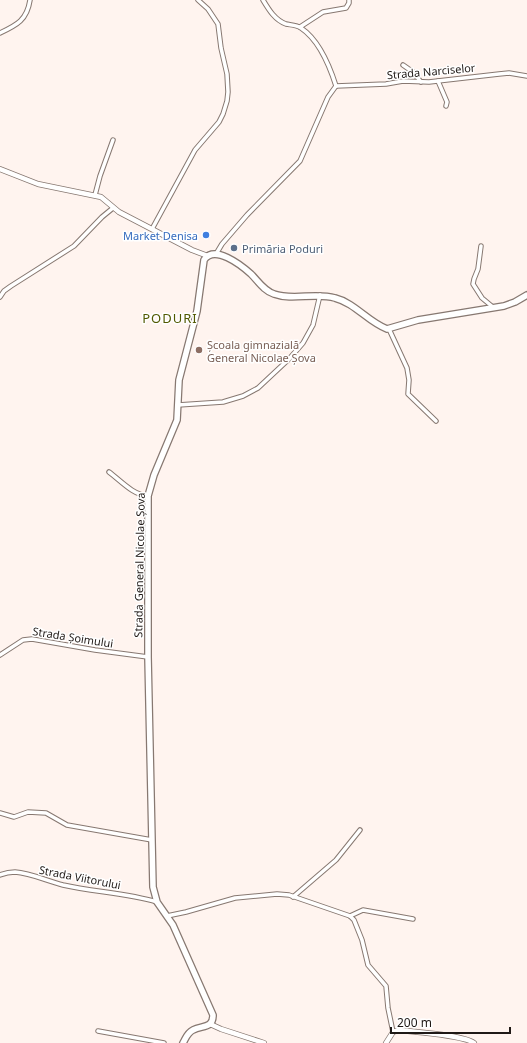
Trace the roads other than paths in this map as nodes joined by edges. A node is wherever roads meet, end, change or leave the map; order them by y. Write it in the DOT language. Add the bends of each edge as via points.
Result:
graph roads {
  1 [pos="30,0"];
  2 [pos="198,0"];
  3 [pos="263,0"];
  4 [pos="349,0"];
  5 [pos="300,27"];
  6 [pos="0,34"];
  7 [pos="403,65"];
  8 [pos="527,76"];
  9 [pos="438,81"];
  10 [pos="421,82"];
  11 [pos="336,86"];
  12 [pos="446,106"];
  13 [pos="113,140"];
  14 [pos="0,168"];
  15 [pos="95,195"];
  16 [pos="113,208"];
  17 [pos="152,229"];
  18 [pos="481,246"];
  19 [pos="216,254"];
  20 [pos="208,256"];
  21 [pos="1,294"];
  22 [pos="320,295"];
  23 [pos="527,295"];
  24 [pos="494,308"];
  25 [pos="389,329"];
  26 [pos="178,404"];
  27 [pos="436,421"];
  28 [pos="109,472"];
  29 [pos="148,496"];
  30 [pos="0,655"];
  31 [pos="148,657"];
  32 [pos="0,813"];
  33 [pos="360,830"];
  34 [pos="152,840"];
  35 [pos="0,875"];
  36 [pos="293,897"];
  37 [pos="157,902"];
  38 [pos="167,916"];
  39 [pos="350,916"];
  40 [pos="413,919"];
  41 [pos="210,1024"];
  42 [pos="98,1031"];
  43 [pos="393,1032"];
  44 [pos="164,1043"];
  45 [pos="183,1043"];
  46 [pos="264,1043"];
  47 [pos="386,1043"];
  48 [pos="474,1043"];
  1 -- 6 [label="street" via="23,18"];
  2 -- 17 [label="street" via="218,24 220,48 228,74 227,101 219,122 193,152"];
  3 -- 5 [label="street" via="278,20"];
  4 -- 5 [label="street" via="346,8 323,12"];
  5 -- 11 [label="street" via="321,51"];
  7 -- 10 [label="street"];
  8 -- 9 [label="street, Strada Narciselor" via="499,74"];
  9 -- 10 [label="street, Strada Narciselor"];
  9 -- 12 [label="street" via="447,102"];
  10 -- 11 [label="street, Strada Narciselor"];
  11 -- 19 [label="street" via="328,96 300,161 247,215"];
  13 -- 15 [label="street"];
  14 -- 15 [label="street" via="38,184"];
  15 -- 16 [label="street" via="104,198"];
  16 -- 17 [label="street"];
  16 -- 21 [label="street" via="74,246 15,282"];
  17 -- 20 [label="street"];
  18 -- 24 [label="street" via="473,284 482,298"];
  19 -- 20 [label="main road"];
  19 -- 22 [label="main road" via="240,265 275,295"];
  20 -- 26 [label="main road, Strada General Nicolae Șova" via="203,264 197,311 180,380"];
  22 -- 25 [label="main road" via="342,300"];
  22 -- 26 [label="street" via="313,324 303,344 258,388 223,402"];
  23 -- 24 [label="main road" via="510,304"];
  24 -- 25 [label="main road" via="418,320"];
  25 -- 27 [label="street" via="407,368 408,394"];
  26 -- 29 [label="main road, Strada General Nicolae Șova" via="176,424 154,475"];
  28 -- 29 [label="street" via="133,491"];
  29 -- 31 [label="main road, Strada General Nicolae Șova"];
  30 -- 31 [label="street, Strada Șoimului" via="23,640 32,639"];
  31 -- 34 [label="main road, Strada General Nicolae Șova"];
  32 -- 34 [label="street" via="14,817 28,812 46,813 67,825"];
  33 -- 36 [label="street" via="336,860"];
  34 -- 37 [label="main road, Strada General Nicolae Șova" via="153,887"];
  35 -- 37 [label="street, Strada Viitorului" via="21,873 63,885 136,896"];
  36 -- 38 [label="street" via="277,894 235,898"];
  36 -- 39 [label="street"];
  37 -- 38 [label="main road, Strada General Nicolae Șova"];
  38 -- 41 [label="main road, Strada General Nicolae Șova" via="212,1011 213,1019"];
  39 -- 40 [label="street" via="363,910"];
  39 -- 43 [label="street" via="362,940 368,965 386,986"];
  41 -- 45 [label="main road" via="208,1027 191,1031"];
  41 -- 46 [label="street"];
  42 -- 44 [label="street"];
  43 -- 47 [label="street"];
  43 -- 48 [label="street" via="399,1030 456,1037"];
}
